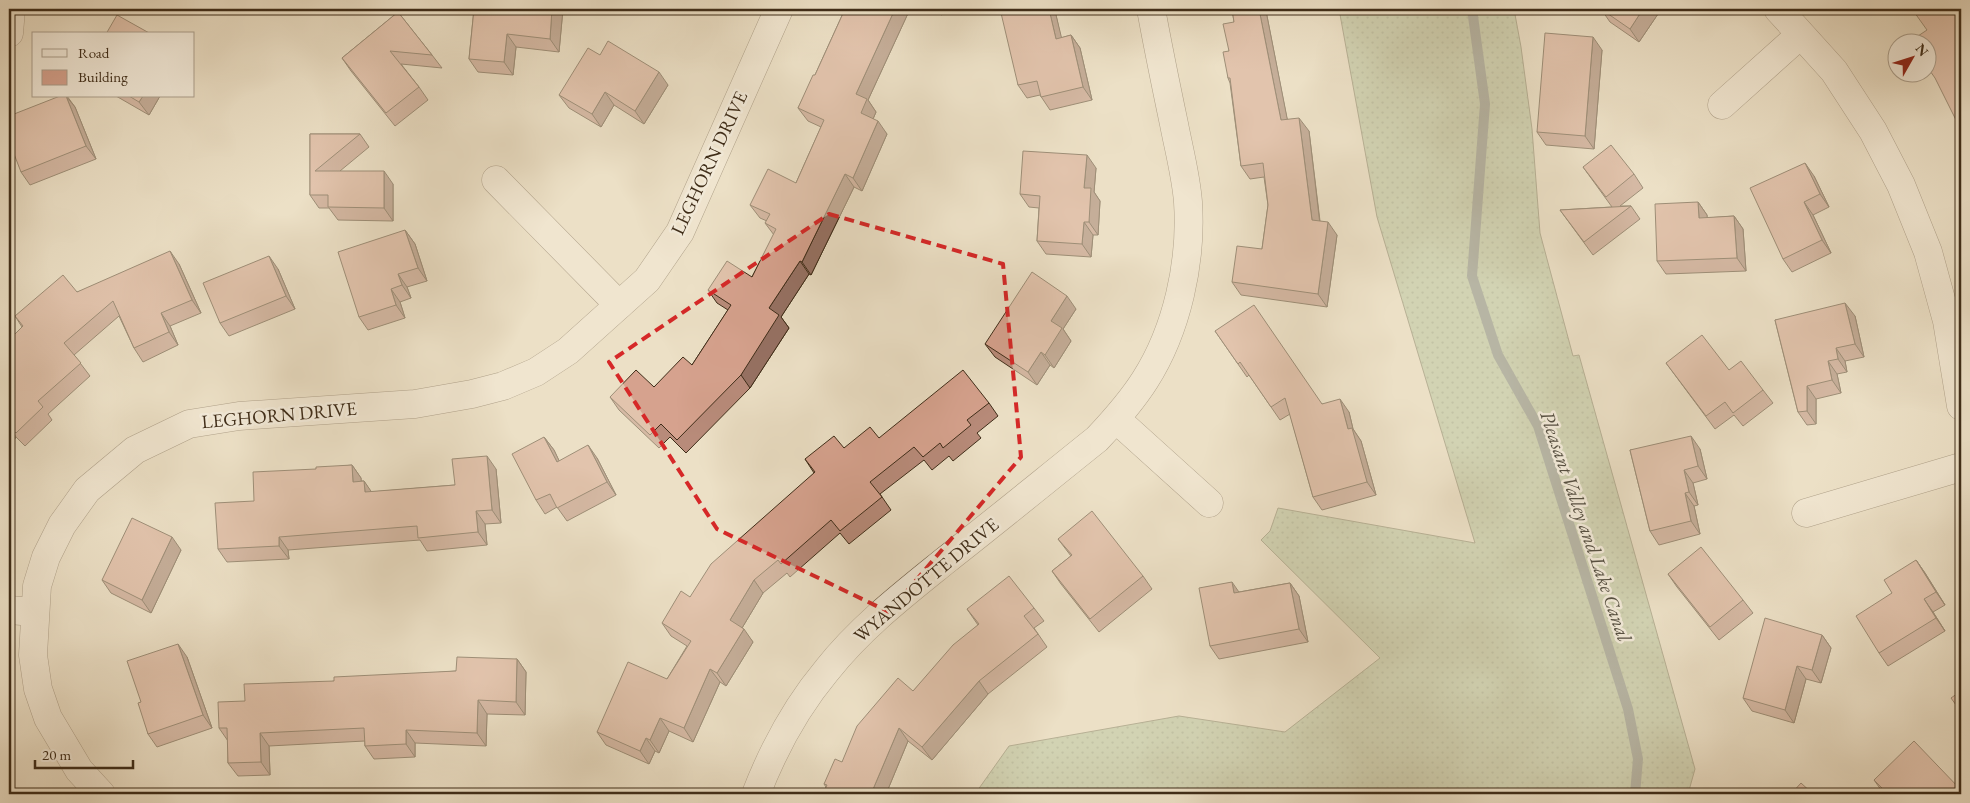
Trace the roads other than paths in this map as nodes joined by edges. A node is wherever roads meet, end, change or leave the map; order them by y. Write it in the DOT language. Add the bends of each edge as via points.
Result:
graph roads {
  1 [pos="11,9"];
  2 [pos="779,9"];
  3 [pos="1150,9"];
  4 [pos="1778,9"];
  5 [pos="9,33"];
  6 [pos="1800,35"];
  7 [pos="1722,106"];
  8 [pos="496,180"];
  9 [pos="620,305"];
  10 [pos="1961,406"];
  11 [pos="1116,420"];
  12 [pos="1961,467"];
  13 [pos="1209,503"];
  14 [pos="1806,513"];
  15 [pos="22,611"];
  16 [pos="101,794"];
  17 [pos="756,794"];
  1 -- 5 [label="street"];
  2 -- 9 [label="street, LEGHORN DRIVE" via="680,232 647,280"];
  3 -- 11 [label="street, WYANDOTTE DRIVE" via="1183,168 1188,202 1188,244 1180,294 1168,334 1146,379"];
  4 -- 6 [label="street"];
  6 -- 7 [label="street"];
  6 -- 10 [label="street" via="1834,70 1873,131 1901,185 1928,252 1948,322"];
  8 -- 9 [label="street"];
  9 -- 15 [label="street, LEGHORN DRIVE" via="568,352 536,372 503,386 415,404 239,416 188,424 135,450 87,490 62,525 46,557 37,586"];
  11 -- 13 [label="street"];
  11 -- 17 [label="street, WYANDOTTE DRIVE" via="853,640 826,670 794,715"];
  12 -- 14 [label="street"];
  15 -- 16 [label="street, LEGHORN DRIVE" via="38,689 48,718 79,770"];
}
